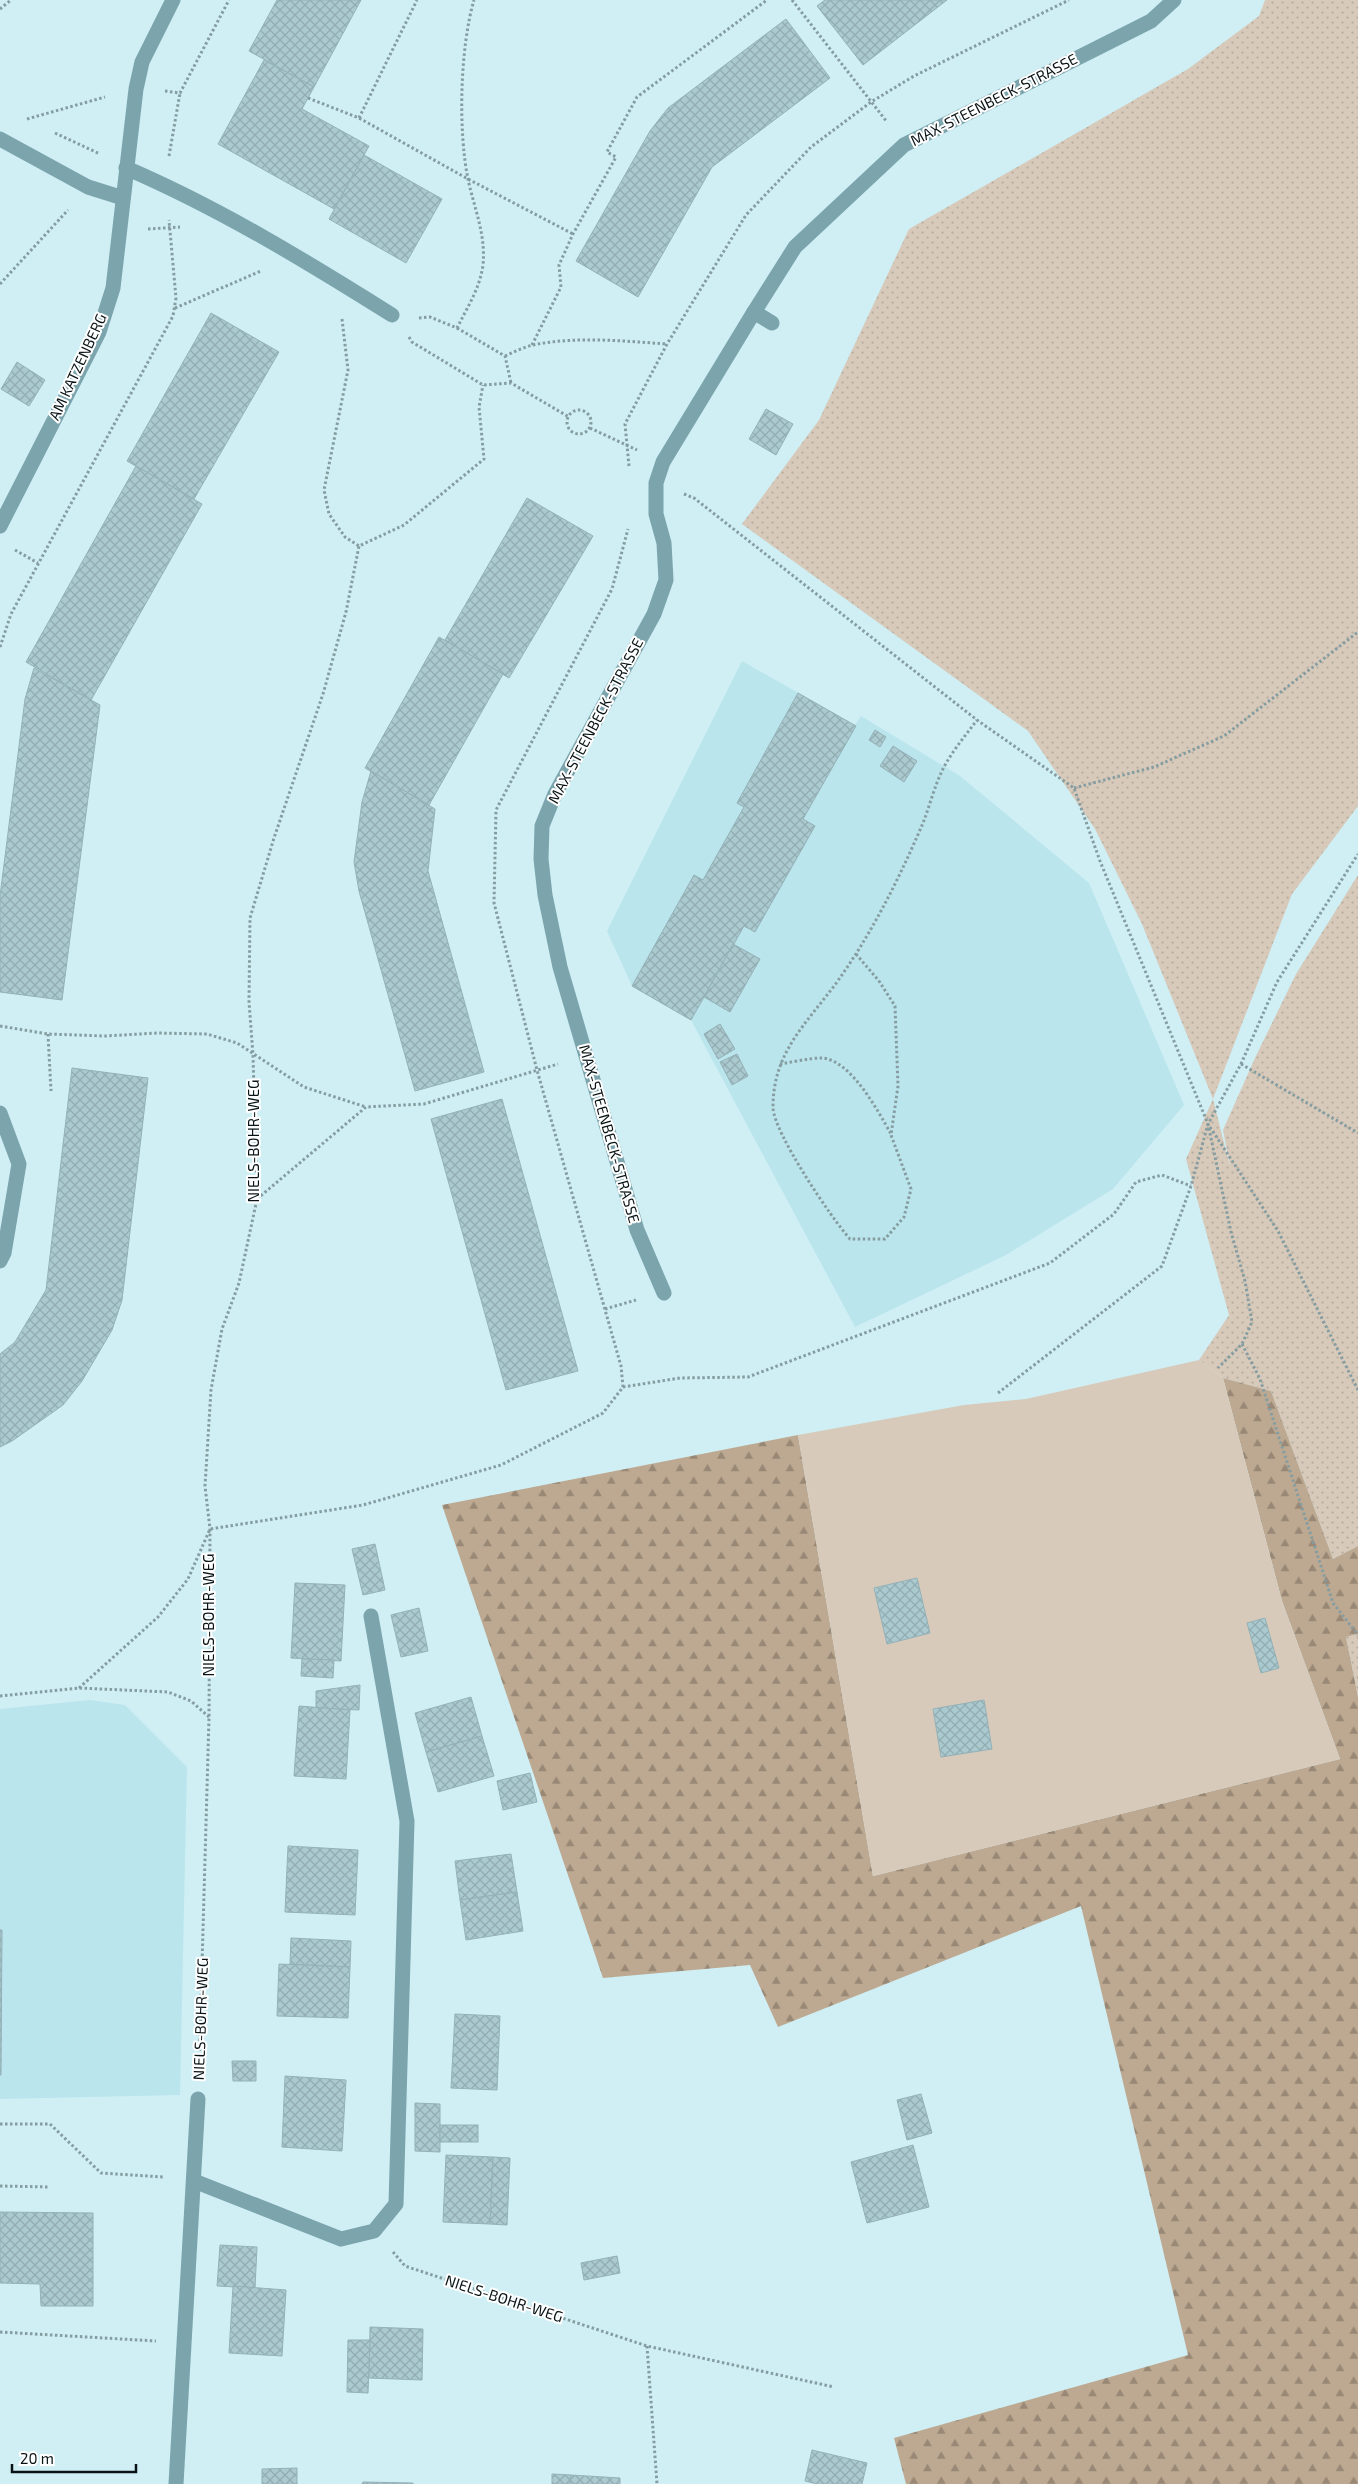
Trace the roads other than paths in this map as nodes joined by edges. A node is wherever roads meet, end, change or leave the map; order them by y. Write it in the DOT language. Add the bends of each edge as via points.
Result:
graph roads {
  1 [pos="173,0"];
  2 [pos="1174,0"];
  3 [pos="0,139"];
  4 [pos="126,168"];
  5 [pos="123,198"];
  6 [pos="754,312"];
  7 [pos="392,315"];
  8 [pos="772,323"];
  9 [pos="0,526"];
  10 [pos="0,1112"];
  11 [pos="0,1261"];
  12 [pos="664,1293"];
  13 [pos="371,1616"];
  14 [pos="198,2099"];
  15 [pos="194,2180"];
  16 [pos="176,2484"];
  1 -- 4 [label="street, AM KATZENBERG" via="142,62"];
  2 -- 6 [label="street, MAX-STEENBECK-STRASSE" via="1151,21 904,145 795,247"];
  3 -- 5 [label="street" via="88,187"];
  4 -- 5 [label="street, AM KATZENBERG"];
  4 -- 7 [label="street" via="166,185 299,258"];
  5 -- 9 [label="street, AM KATZENBERG" via="113,288 99,332"];
  6 -- 8 [label="street"];
  6 -- 12 [label="street, MAX-STEENBECK-STRASSE" via="663,462 656,483 656,514 664,542 666,580 654,614 555,794 542,826 545,895 560,967 637,1230"];
  10 -- 11 [label="street" via="19,1164"];
  13 -- 15 [label="street" via="407,1821 396,2204 374,2231 341,2239"];
  14 -- 15 [label="street, NIELS-BOHR-WEG"];
  15 -- 16 [label="street, NIELS-BOHR-WEG"];
}
